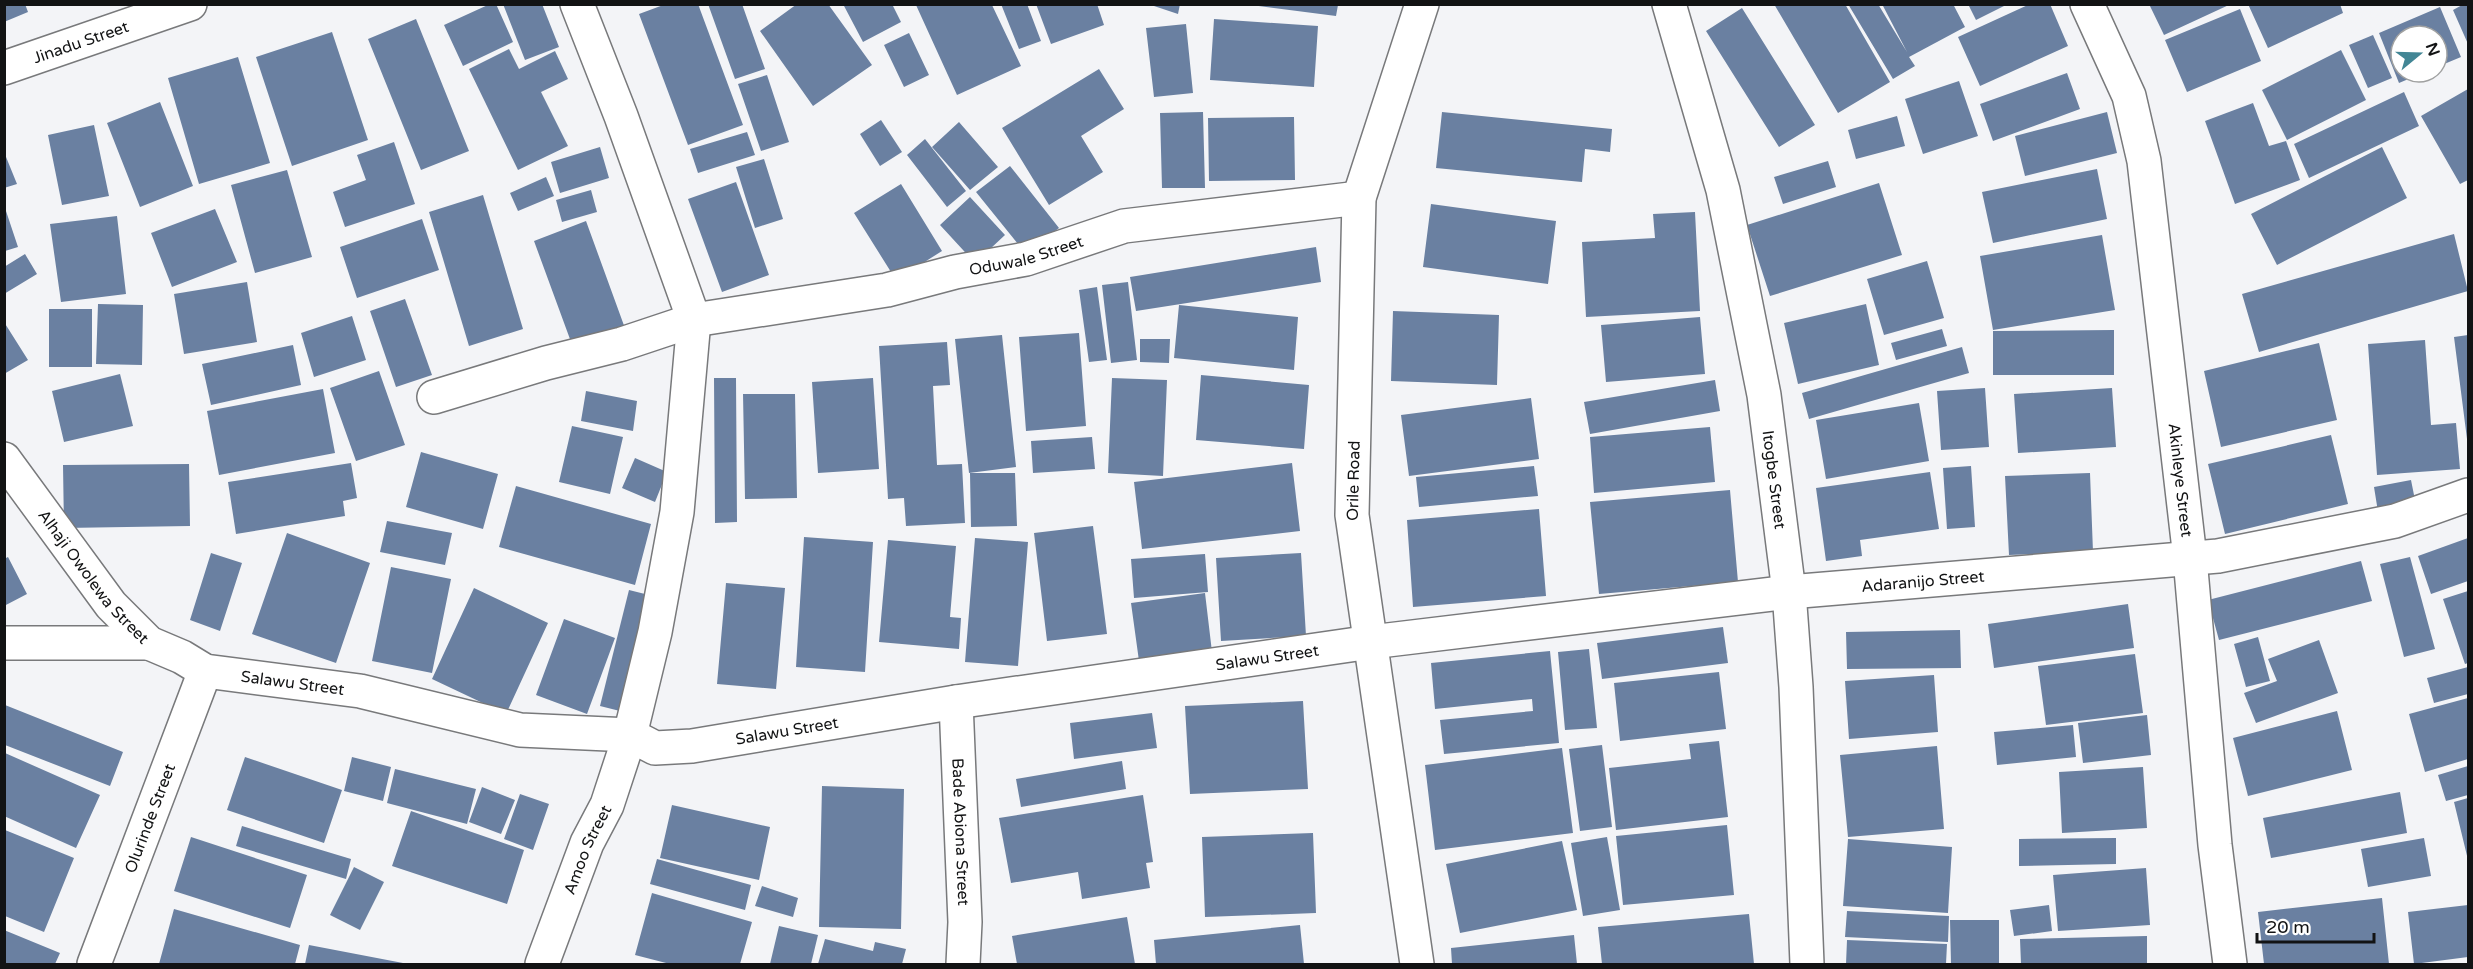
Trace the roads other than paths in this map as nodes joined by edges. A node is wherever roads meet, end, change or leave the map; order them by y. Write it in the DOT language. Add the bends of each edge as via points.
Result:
graph roads {
  1 [pos="190,4"];
  2 [pos="577,4"];
  3 [pos="1422,4"];
  4 [pos="1669,4"];
  5 [pos="2088,4"];
  6 [pos="4,68"];
  7 [pos="1359,198"];
  8 [pos="694,320"];
  9 [pos="434,397"];
  10 [pos="4,459"];
  11 [pos="2469,495"];
  12 [pos="2190,558"];
  13 [pos="1789,592"];
  14 [pos="1371,642"];
  15 [pos="4,643"];
  16 [pos="149,643"];
  17 [pos="205,672"];
  18 [pos="956,702"];
  19 [pos="630,735"];
  20 [pos="94,964"];
  21 [pos="542,964"];
  22 [pos="963,964"];
  23 [pos="1417,964"];
  24 [pos="1807,964"];
  25 [pos="2230,964"];
  1 -- 6 [label="street, Jinadu Street"];
  2 -- 8 [label="street"];
  3 -- 7 [label="street, Orile Road"];
  4 -- 13 [label="street, Itogbe Street" via="1723,190 1764,395"];
  5 -- 12 [label="street, Akinleye Street" via="2129,96 2144,161"];
  7 -- 8 [label="street, Oduwale Street" via="1124,226 1026,259 887,290"];
  7 -- 14 [label="street, Orile Road" via="1352,515"];
  8 -- 9 [label="street, Oduwale Street"];
  8 -- 19 [label="street, Amoo Street" via="677,512 656,632"];
  10 -- 16 [label="street, Alhaji Owolewa Street" via="111,605"];
  11 -- 12 [label="street, Adaranijo Street" via="2394,520 2218,556"];
  12 -- 13 [label="street, Adaranijo Street"];
  12 -- 25 [label="street, Akinleye Street" via="2215,845"];
  13 -- 14 [label="street, Adaranijo Street"];
  13 -- 24 [label="street, Itogbe Street"];
  14 -- 18 [label="street, Salawu Street"];
  14 -- 23 [label="street, Orile Road"];
  15 -- 16 [label="street"];
  16 -- 17 [label="street, Alhaji Owolewa Street"];
  17 -- 19 [label="street, Salawu Street" via="360,691 520,730"];
  17 -- 20 [label="street, Olurinde Street"];
  18 -- 19 [label="street, Salawu Street" via="692,746 655,748"];
  18 -- 22 [label="street, Bade Abiona Street" via="965,922"];
  19 -- 21 [label="street, Amoo Street" via="607,805 586,843"];
}
